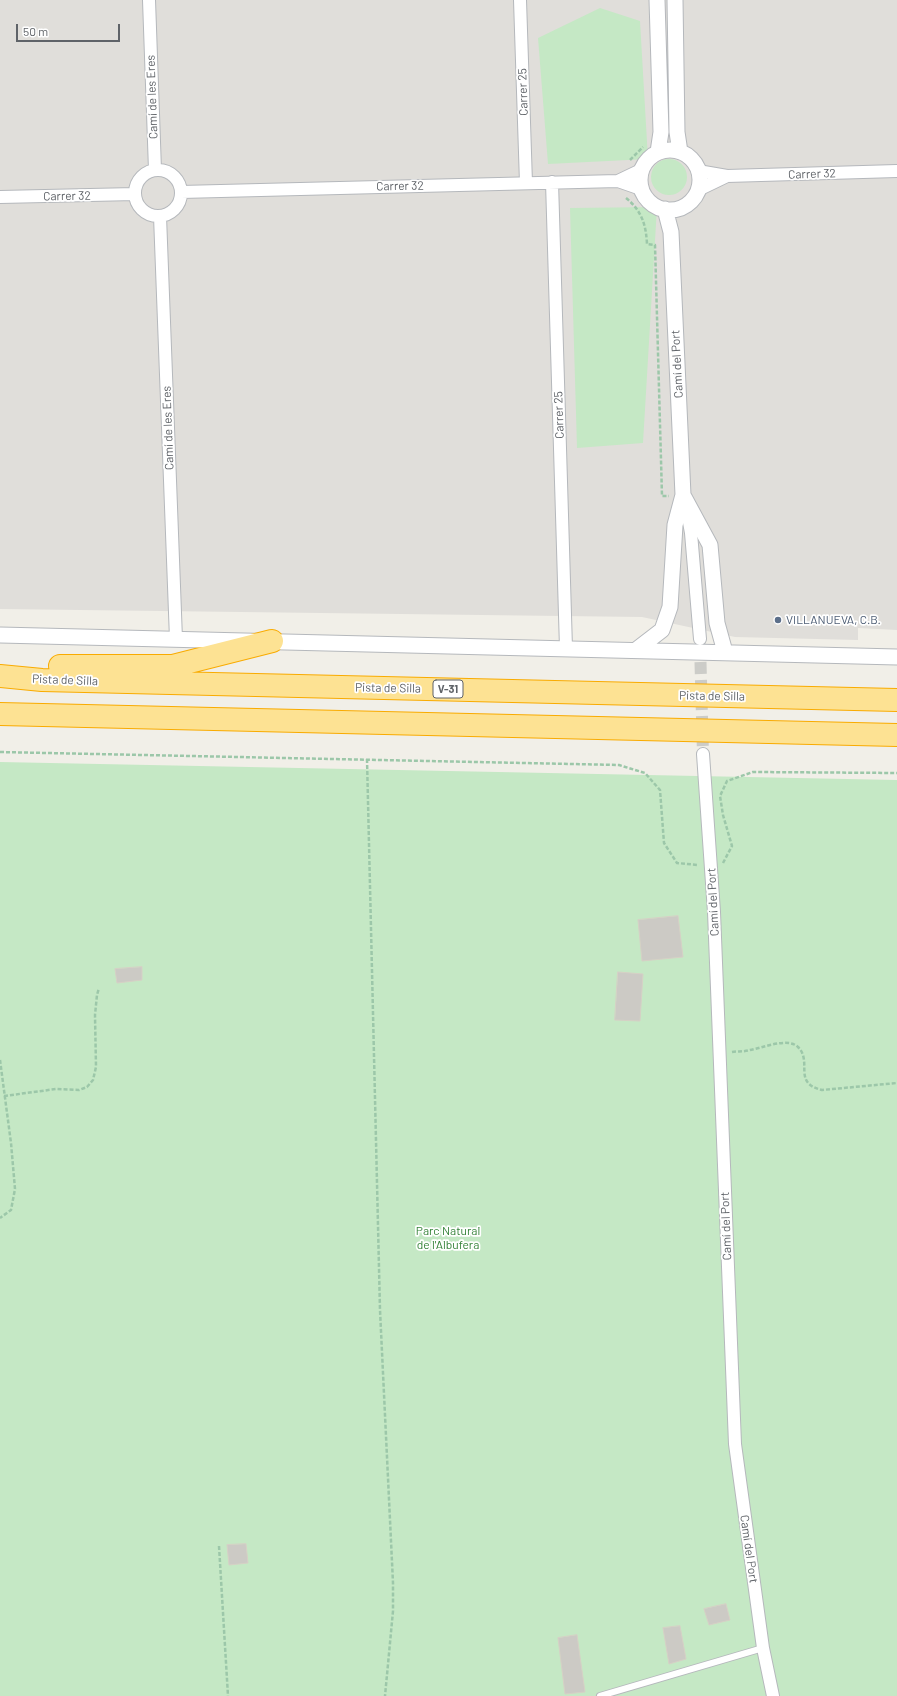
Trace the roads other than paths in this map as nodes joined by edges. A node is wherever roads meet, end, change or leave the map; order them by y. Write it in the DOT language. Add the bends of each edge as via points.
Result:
graph roads {
  1 [pos="149,0"];
  2 [pos="520,0"];
  3 [pos="657,0"];
  4 [pos="675,0"];
  5 [pos="658,152"];
  6 [pos="680,152"];
  7 [pos="155,170"];
  8 [pos="642,170"];
  9 [pos="698,171"];
  10 [pos="897,171"];
  11 [pos="727,176"];
  12 [pos="618,181"];
  13 [pos="552,182"];
  14 [pos="526,183"];
  15 [pos="641,188"];
  16 [pos="698,190"];
  17 [pos="181,192"];
  18 [pos="135,194"];
  19 [pos="0,197"];
  20 [pos="681,208"];
  21 [pos="665,209"];
  22 [pos="160,216"];
  23 [pos="671,232"];
  24 [pos="683,496"];
  25 [pos="0,635"];
  26 [pos="700,638"];
  27 [pos="176,639"];
  28 [pos="272,641"];
  29 [pos="566,648"];
  30 [pos="636,650"];
  31 [pos="725,652"];
  32 [pos="897,656"];
  33 [pos="0,676"];
  34 [pos="897,700"];
  35 [pos="0,714"];
  36 [pos="897,735"];
  37 [pos="703,754"];
  38 [pos="763,1648"];
  39 [pos="600,1696"];
  40 [pos="773,1696"];
  1 -- 7 [label="street, Camí de les Eres"];
  2 -- 14 [label="street, Carrer 25"];
  3 -- 5 [label="street" via="660,132"];
  4 -- 6 [label="street" via="677,132"];
  5 -- 6 [label="street"];
  5 -- 8 [label="street" via="648,159"];
  6 -- 9 [label="street" via="688,156"];
  7 -- 17 [label="street" via="170,173 176,178"];
  7 -- 18 [label="street" via="141,177"];
  8 -- 12 [label="street, Carrer 32"];
  8 -- 15 [label="street"];
  9 -- 11 [label="street, Carrer 32"];
  9 -- 16 [label="street"];
  10 -- 11 [label="street, Carrer 32"];
  11 -- 16 [label="street, Carrer 32"];
  12 -- 13 [label="street, Carrer 32"];
  12 -- 15 [label="street, Carrer 32"];
  13 -- 14 [label="street, Carrer 32"];
  13 -- 29 [label="street, Carrer 25"];
  14 -- 17 [label="street, Carrer 32"];
  15 -- 21 [label="street" via="650,202"];
  16 -- 20 [label="street"];
  17 -- 22 [label="street" via="178,207"];
  18 -- 19 [label="street, Carrer 32"];
  18 -- 22 [label="street" via="138,206 143,212 149,216"];
  20 -- 21 [label="street"];
  20 -- 23 [label="street, Camí del Port"];
  21 -- 23 [label="street, Camí del Port"];
  22 -- 27 [label="street, Camí de les Eres"];
  23 -- 24 [label="street, Camí del Port"];
  24 -- 26 [label="street, Camí del Port" via="691,532"];
  24 -- 30 [label="street, Camí del Port" via="675,525 670,607 662,630"];
  24 -- 31 [label="street, Camí del Port" via="710,545 717,623"];
  25 -- 27 [label="street"];
  27 -- 28 [label="street"];
  28 -- 29 [label="street"];
  28 -- 33 [label="highway" via="173,666 42,666"];
  29 -- 30 [label="street"];
  30 -- 31 [label="street"];
  31 -- 32 [label="street"];
  33 -- 34 [label="highway, Pista de Silla / V-31" via="42,680"];
  35 -- 36 [label="highway"];
  37 -- 38 [label="street, Camí del Port" via="711,865 735,1444"];
  38 -- 39 [label="lane"];
  38 -- 40 [label="street, Camí del Port"];
}
